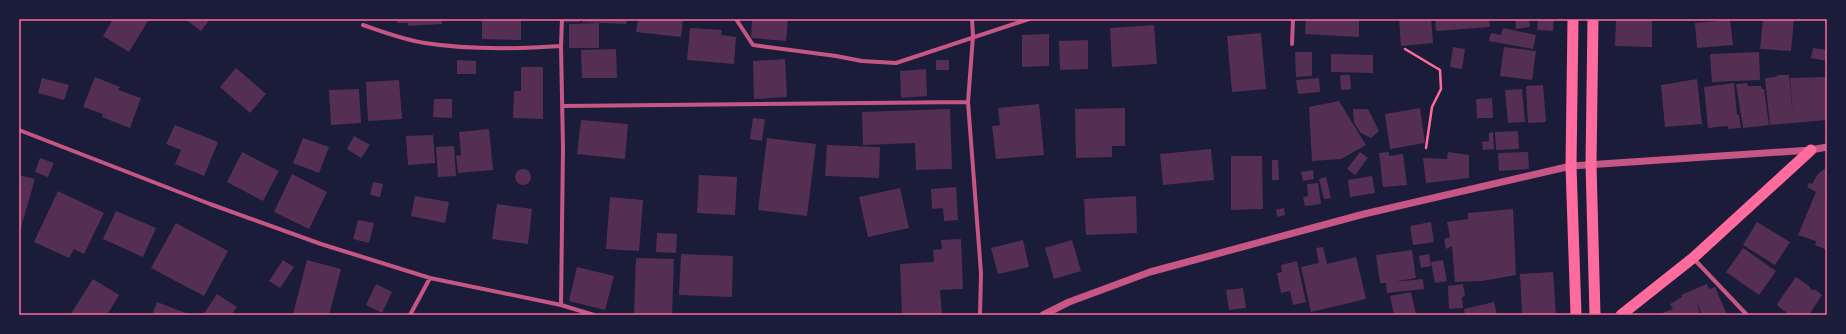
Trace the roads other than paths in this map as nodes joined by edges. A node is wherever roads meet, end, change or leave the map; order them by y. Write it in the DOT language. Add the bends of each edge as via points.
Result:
graph roads {
  1 [pos="562,19"];
  2 [pos="736,19"];
  3 [pos="972,19"];
  4 [pos="1029,19"];
  5 [pos="1293,19"];
  6 [pos="1573,19"];
  7 [pos="1593,19"];
  8 [pos="363,25"];
  9 [pos="973,36"];
  10 [pos="1292,44"];
  11 [pos="561,46"];
  12 [pos="968,102"];
  13 [pos="563,106"];
  14 [pos="19,130"];
  15 [pos="1827,147"];
  16 [pos="1811,150"];
  17 [pos="1591,164"];
  18 [pos="1571,166"];
  19 [pos="1693,258"];
  20 [pos="430,278"];
  21 [pos="561,305"];
  22 [pos="410,315"];
  23 [pos="594,315"];
  24 [pos="980,315"];
  25 [pos="1043,315"];
  26 [pos="1576,315"];
  27 [pos="1595,315"];
  28 [pos="1622,315"];
  29 [pos="1747,315"];
  1 -- 11 [label="street"];
  2 -- 9 [label="street" via="753,45 862,61 896,63"];
  3 -- 9 [label="street"];
  4 -- 9 [label="street"];
  5 -- 10 [label="street"];
  6 -- 18 [label="highway"];
  7 -- 17 [label="highway"];
  8 -- 11 [label="street" via="399,38 451,46"];
  9 -- 12 [label="street"];
  11 -- 13 [label="street"];
  12 -- 13 [label="street"];
  12 -- 24 [label="street" via="981,273"];
  13 -- 21 [label="street"];
  14 -- 20 [label="street" via="225,210 321,244"];
  15 -- 16 [label="street"];
  16 -- 17 [label="street"];
  16 -- 19 [label="highway"];
  17 -- 18 [label="street"];
  17 -- 27 [label="highway"];
  18 -- 25 [label="street" via="1364,214 1150,272 1069,302"];
  18 -- 26 [label="highway"];
  19 -- 28 [label="highway"];
  19 -- 29 [label="street"];
  20 -- 21 [label="street"];
  20 -- 22 [label="street"];
  21 -- 23 [label="street"];
}
